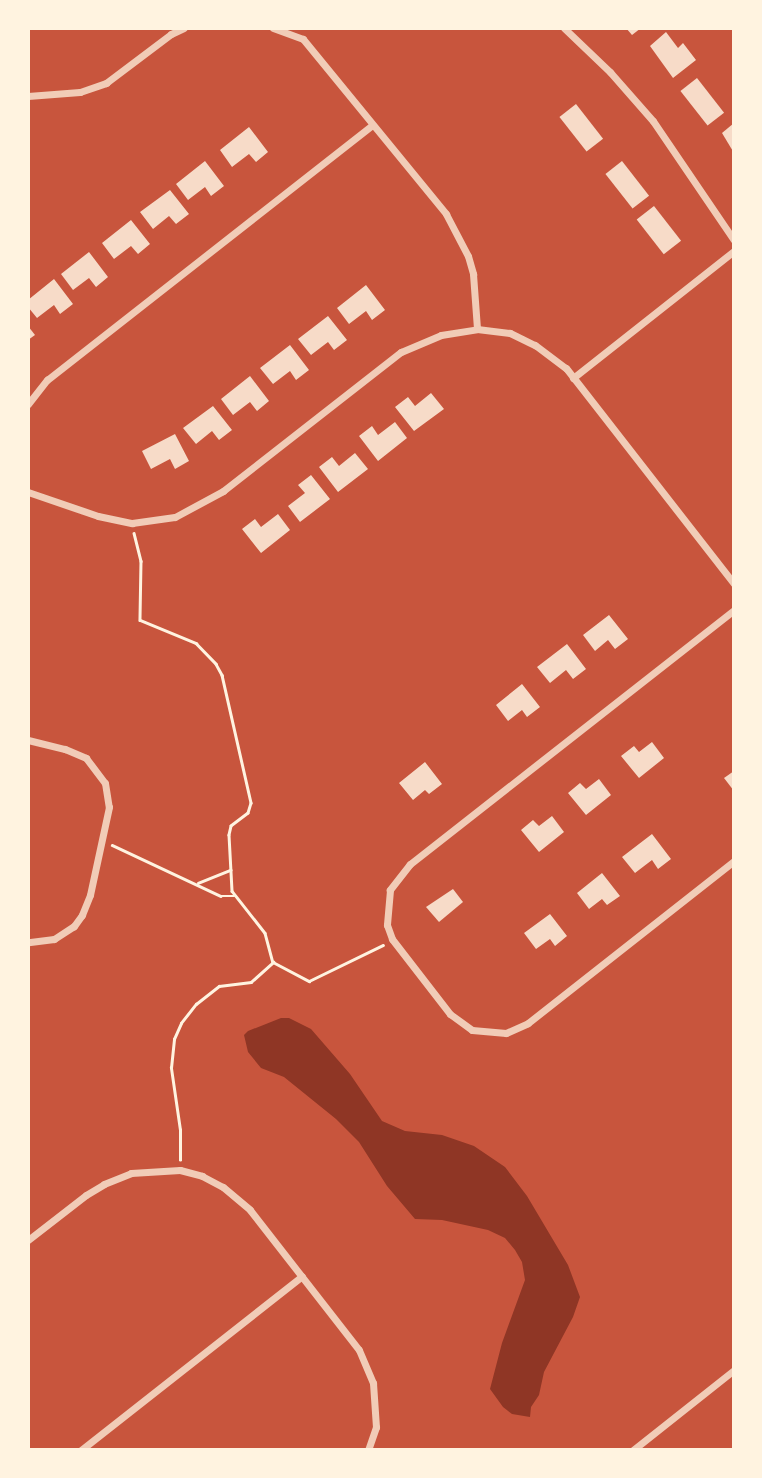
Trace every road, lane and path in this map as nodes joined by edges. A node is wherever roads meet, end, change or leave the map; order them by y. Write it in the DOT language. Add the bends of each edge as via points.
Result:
graph roads {
  1 [pos="184,28"];
  2 [pos="273,28"];
  3 [pos="564,28"];
  4 [pos="28,96"];
  5 [pos="372,125"];
  6 [pos="734,240"];
  7 [pos="734,251"];
  8 [pos="477,329"];
  9 [pos="573,378"];
  10 [pos="28,404"];
  11 [pos="28,492"];
  12 [pos="132,523"];
  13 [pos="734,584"];
  14 [pos="734,610"];
  15 [pos="28,740"];
  16 [pos="103,841"];
  17 [pos="734,861"];
  18 [pos="231,870"];
  19 [pos="198,883"];
  20 [pos="234,896"];
  21 [pos="392,939"];
  22 [pos="28,942"];
  23 [pos="273,962"];
  24 [pos="180,1170"];
  25 [pos="28,1240"];
  26 [pos="302,1276"];
  27 [pos="734,1370"];
  28 [pos="81,1450"];
  29 [pos="368,1450"];
  30 [pos="633,1450"];
  1 -- 4 [label="street" via="106,83 80,92"];
  2 -- 5 [label="street" via="303,39"];
  3 -- 6 [label="street" via="653,121"];
  5 -- 8 [label="street" via="446,214 468,256"];
  5 -- 10 [label="street" via="47,380"];
  7 -- 9 [label="street"];
  8 -- 9 [label="street" via="510,333 535,345"];
  8 -- 12 [label="street" via="440,335 401,352 201,504 175,516"];
  9 -- 13 [label="street"];
  11 -- 12 [label="street"];
  12 -- 18 [label="path" via="141,561 139,620 196,643 222,675 251,803 229,835"];
  14 -- 21 [label="street" via="401,873 386,901"];
  15 -- 16 [label="street" via="79,754 100,772 108,807"];
  16 -- 19 [label="path"];
  16 -- 22 [label="street" via="90,895 74,926 54,939"];
  17 -- 21 [label="street" via="517,1029 494,1035 472,1030 441,1003"];
  18 -- 19 [label="path"];
  18 -- 20 [label="path"];
  19 -- 20 [label="path" via="221,896"];
  20 -- 23 [label="path" via="265,933"];
  21 -- 23 [label="path" via="309,981"];
  23 -- 24 [label="path" via="251,982 213,990 181,1023 171,1068 180,1130"];
  24 -- 25 [label="street" via="131,1173 104,1184"];
  24 -- 26 [label="street" via="202,1175 250,1210"];
  26 -- 28 [label="street"];
  26 -- 29 [label="street" via="359,1350 373,1383 376,1427"];
  27 -- 30 [label="street"];
}
